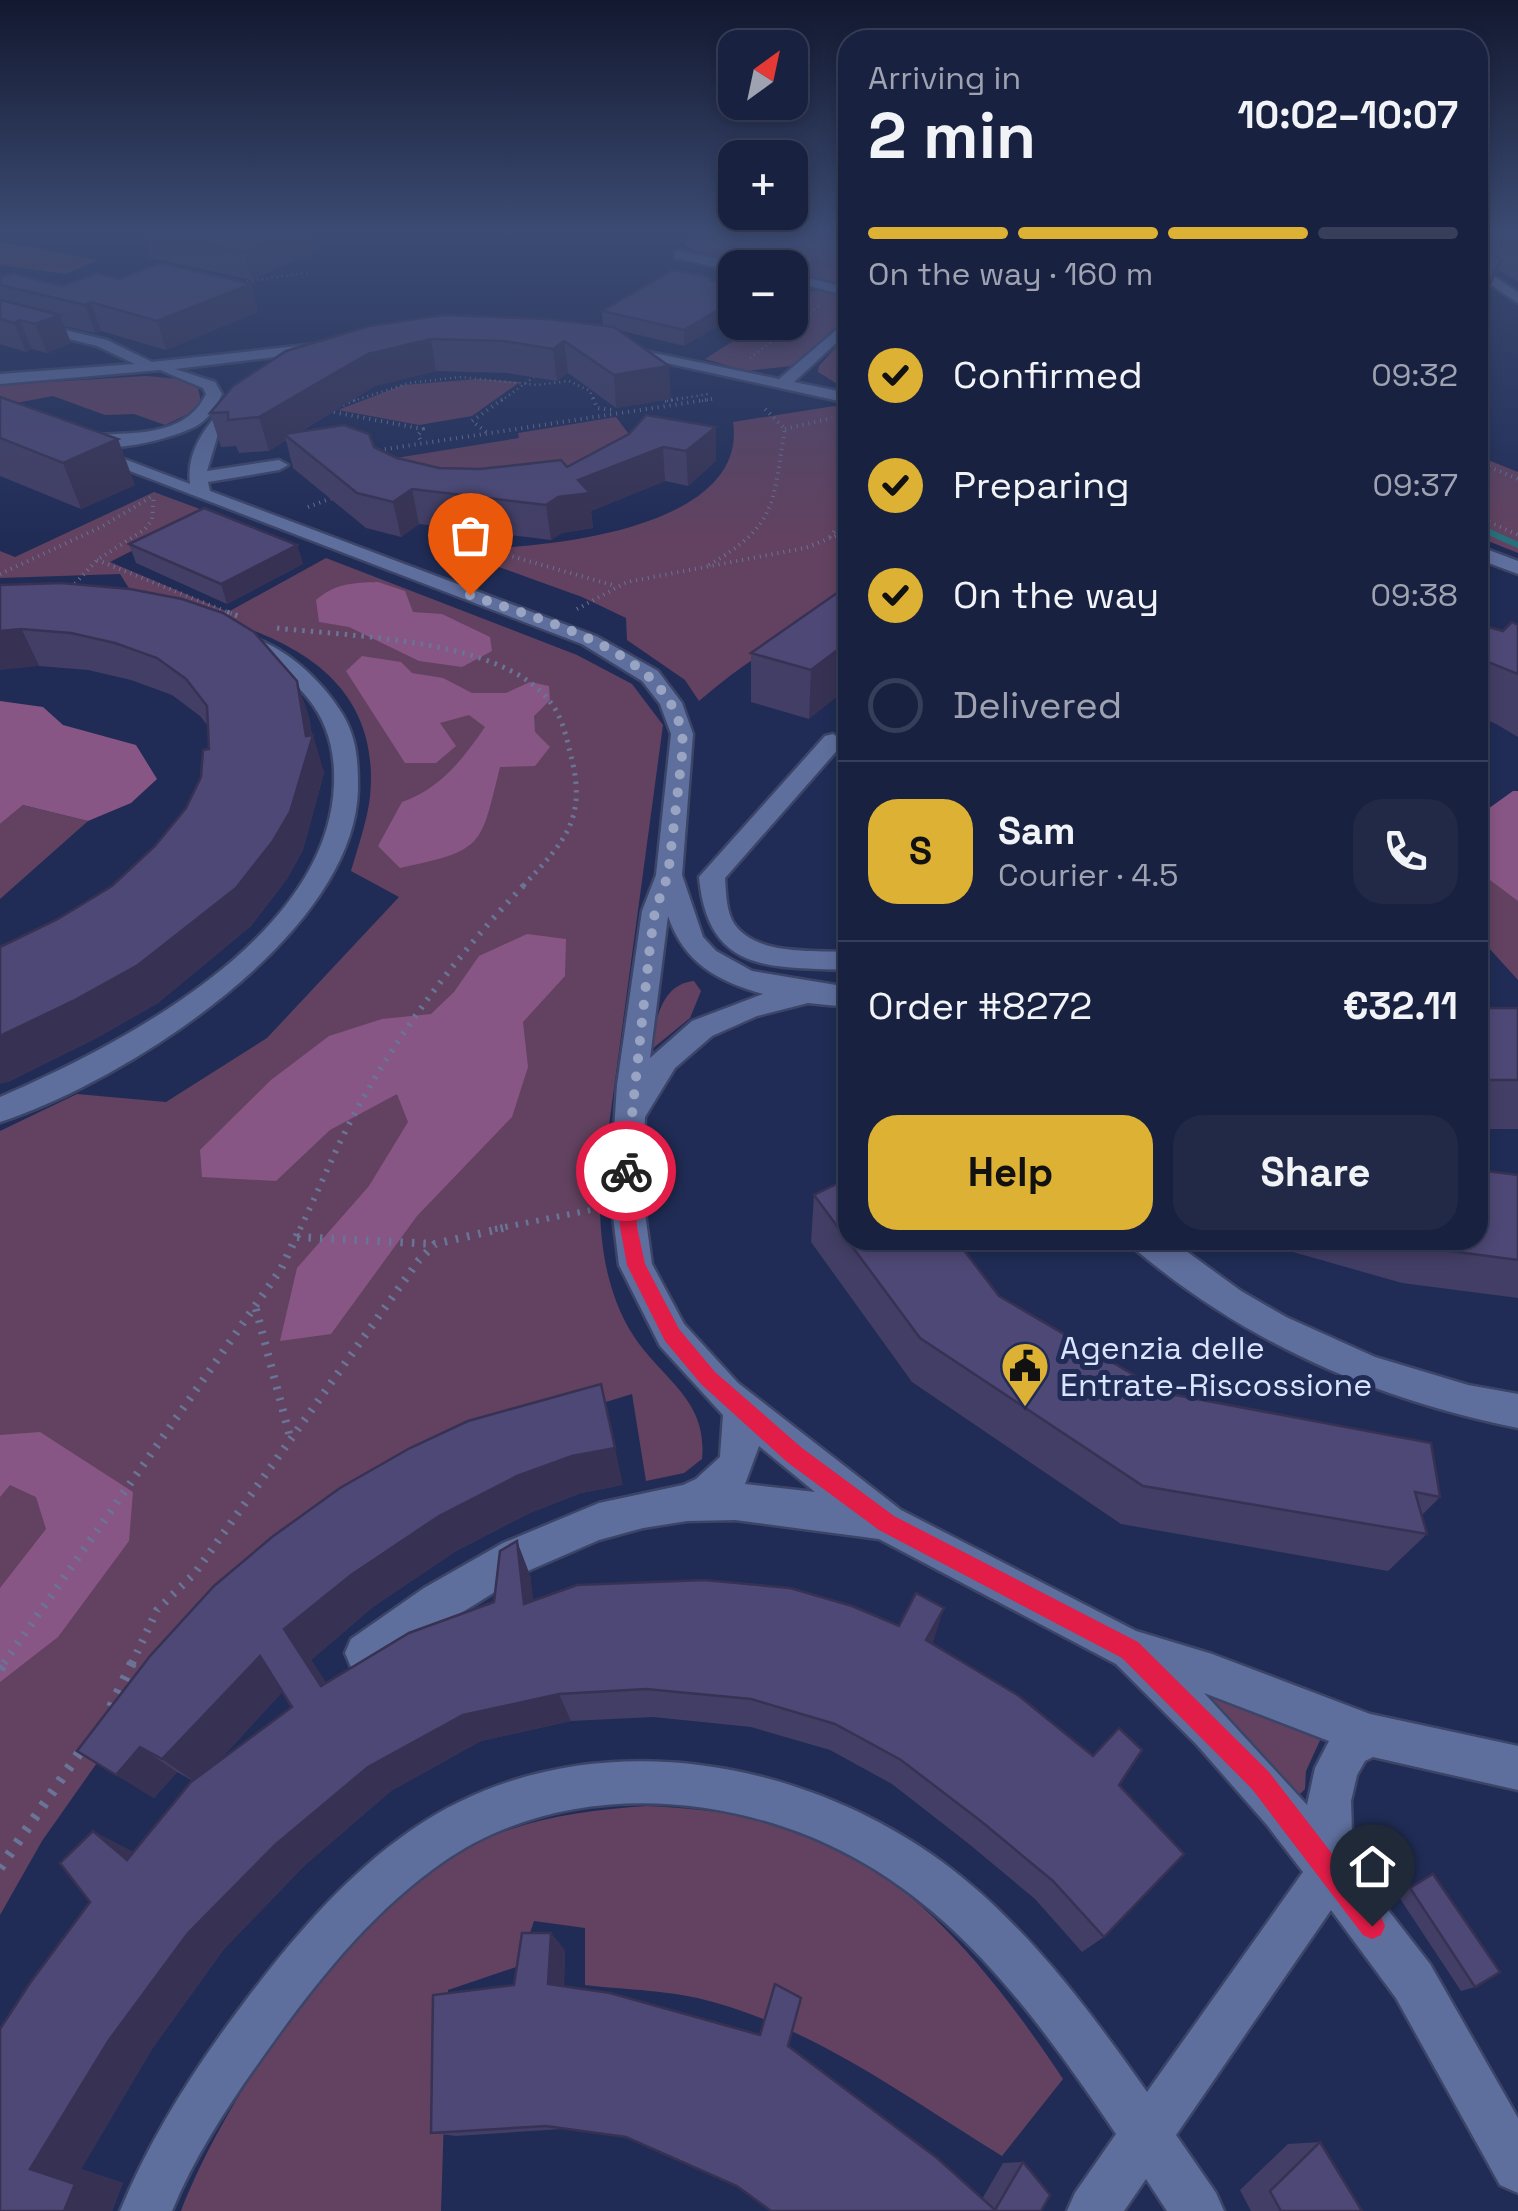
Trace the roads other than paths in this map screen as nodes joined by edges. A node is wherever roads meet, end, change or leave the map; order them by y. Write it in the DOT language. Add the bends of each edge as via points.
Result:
graph roads {
  1 [pos="57,333"];
  2 [pos="838,333"];
  3 [pos="607,349"];
  4 [pos="5,361"];
  5 [pos="147,366"];
  6 [pos="309,366"];
  7 [pos="0,379"];
  8 [pos="783,384"];
  9 [pos="249,394"];
  10 [pos="838,396"];
  11 [pos="164,433"];
  12 [pos="279,465"];
  13 [pos="132,468"];
  14 [pos="199,486"];
  15 [pos="1488,556"];
  16 [pos="1518,568"];
  17 [pos="224,633"];
  18 [pos="834,740"];
  19 [pos="668,875"];
  20 [pos="712,877"];
  21 [pos="838,960"];
  22 [pos="808,994"];
  23 [pos="838,996"];
  24 [pos="0,1110"];
  25 [pos="632,1119"];
  26 [pos="1161,1250"];
  27 [pos="742,1410"];
  28 [pos="1518,1412"];
  29 [pos="685,1504"];
  30 [pos="887,1523"];
  31 [pos="1130,1650"];
  32 [pos="364,1654"];
  33 [pos="1370,1735"];
  34 [pos="1518,1768"];
  35 [pos="1332,1871"];
  36 [pos="1146,2135"];
  37 [pos="1518,2167"];
  38 [pos="146,2211"];
  39 [pos="1093,2211"];
  40 [pos="1198,2211"];
  1 -- 5 [label="street" via="141,358"];
  2 -- 8 [label="street"];
  3 -- 8 [label="street"];
  4 -- 5 [label="street"];
  5 -- 6 [label="street" via="350,349"];
  5 -- 7 [label="street"];
  5 -- 11 [label="street" via="195,378 213,390 207,409"];
  8 -- 10 [label="street"];
  9 -- 14 [label="street" via="212,428 198,458"];
  11 -- 13 [label="street"];
  11 -- 13 [label="street" via="65,442"];
  12 -- 14 [label="street"];
  13 -- 14 [label="street"];
  14 -- 19 [label="street" via="574,634 642,669 670,702 682,734"];
  15 -- 16 [label="street"];
  17 -- 24 [label="street" via="290,668 334,718 349,782 328,858 277,931 211,992 111,1058"];
  18 -- 20 [label="street"];
  19 -- 20 [label="street"];
  19 -- 22 [label="street" via="692,941 710,959"];
  19 -- 25 [label="street" via="655,911"];
  20 -- 21 [label="street" via="722,925 740,942 784,956"];
  22 -- 23 [label="street"];
  22 -- 25 [label="street" via="740,1009 696,1031 656,1072"];
  25 -- 27 [label="street" via="626,1203 636,1265 692,1360"];
  26 -- 28 [label="street" via="1226,1300 1298,1340 1381,1375"];
  27 -- 29 [label="street" via="733,1474"];
  27 -- 30 [label="street"];
  29 -- 30 [label="street" via="779,1505"];
  29 -- 32 [label="street" via="598,1520 520,1555 437,1601"];
  30 -- 31 [label="street"];
  31 -- 33 [label="street"];
  31 -- 35 [label="street" via="1261,1781"];
  33 -- 34 [label="street"];
  33 -- 35 [label="street" via="1350,1746 1336,1768 1329,1801"];
  35 -- 36 [label="street"];
  35 -- 37 [label="street" via="1422,1996"];
  36 -- 38 [label="street" via="999,1944 928,1880 878,1846 814,1812 733,1788 613,1784 508,1806 432,1843 397,1869 268,2009 179,2140"];
  36 -- 39 [label="street"];
  36 -- 40 [label="street"];
}
